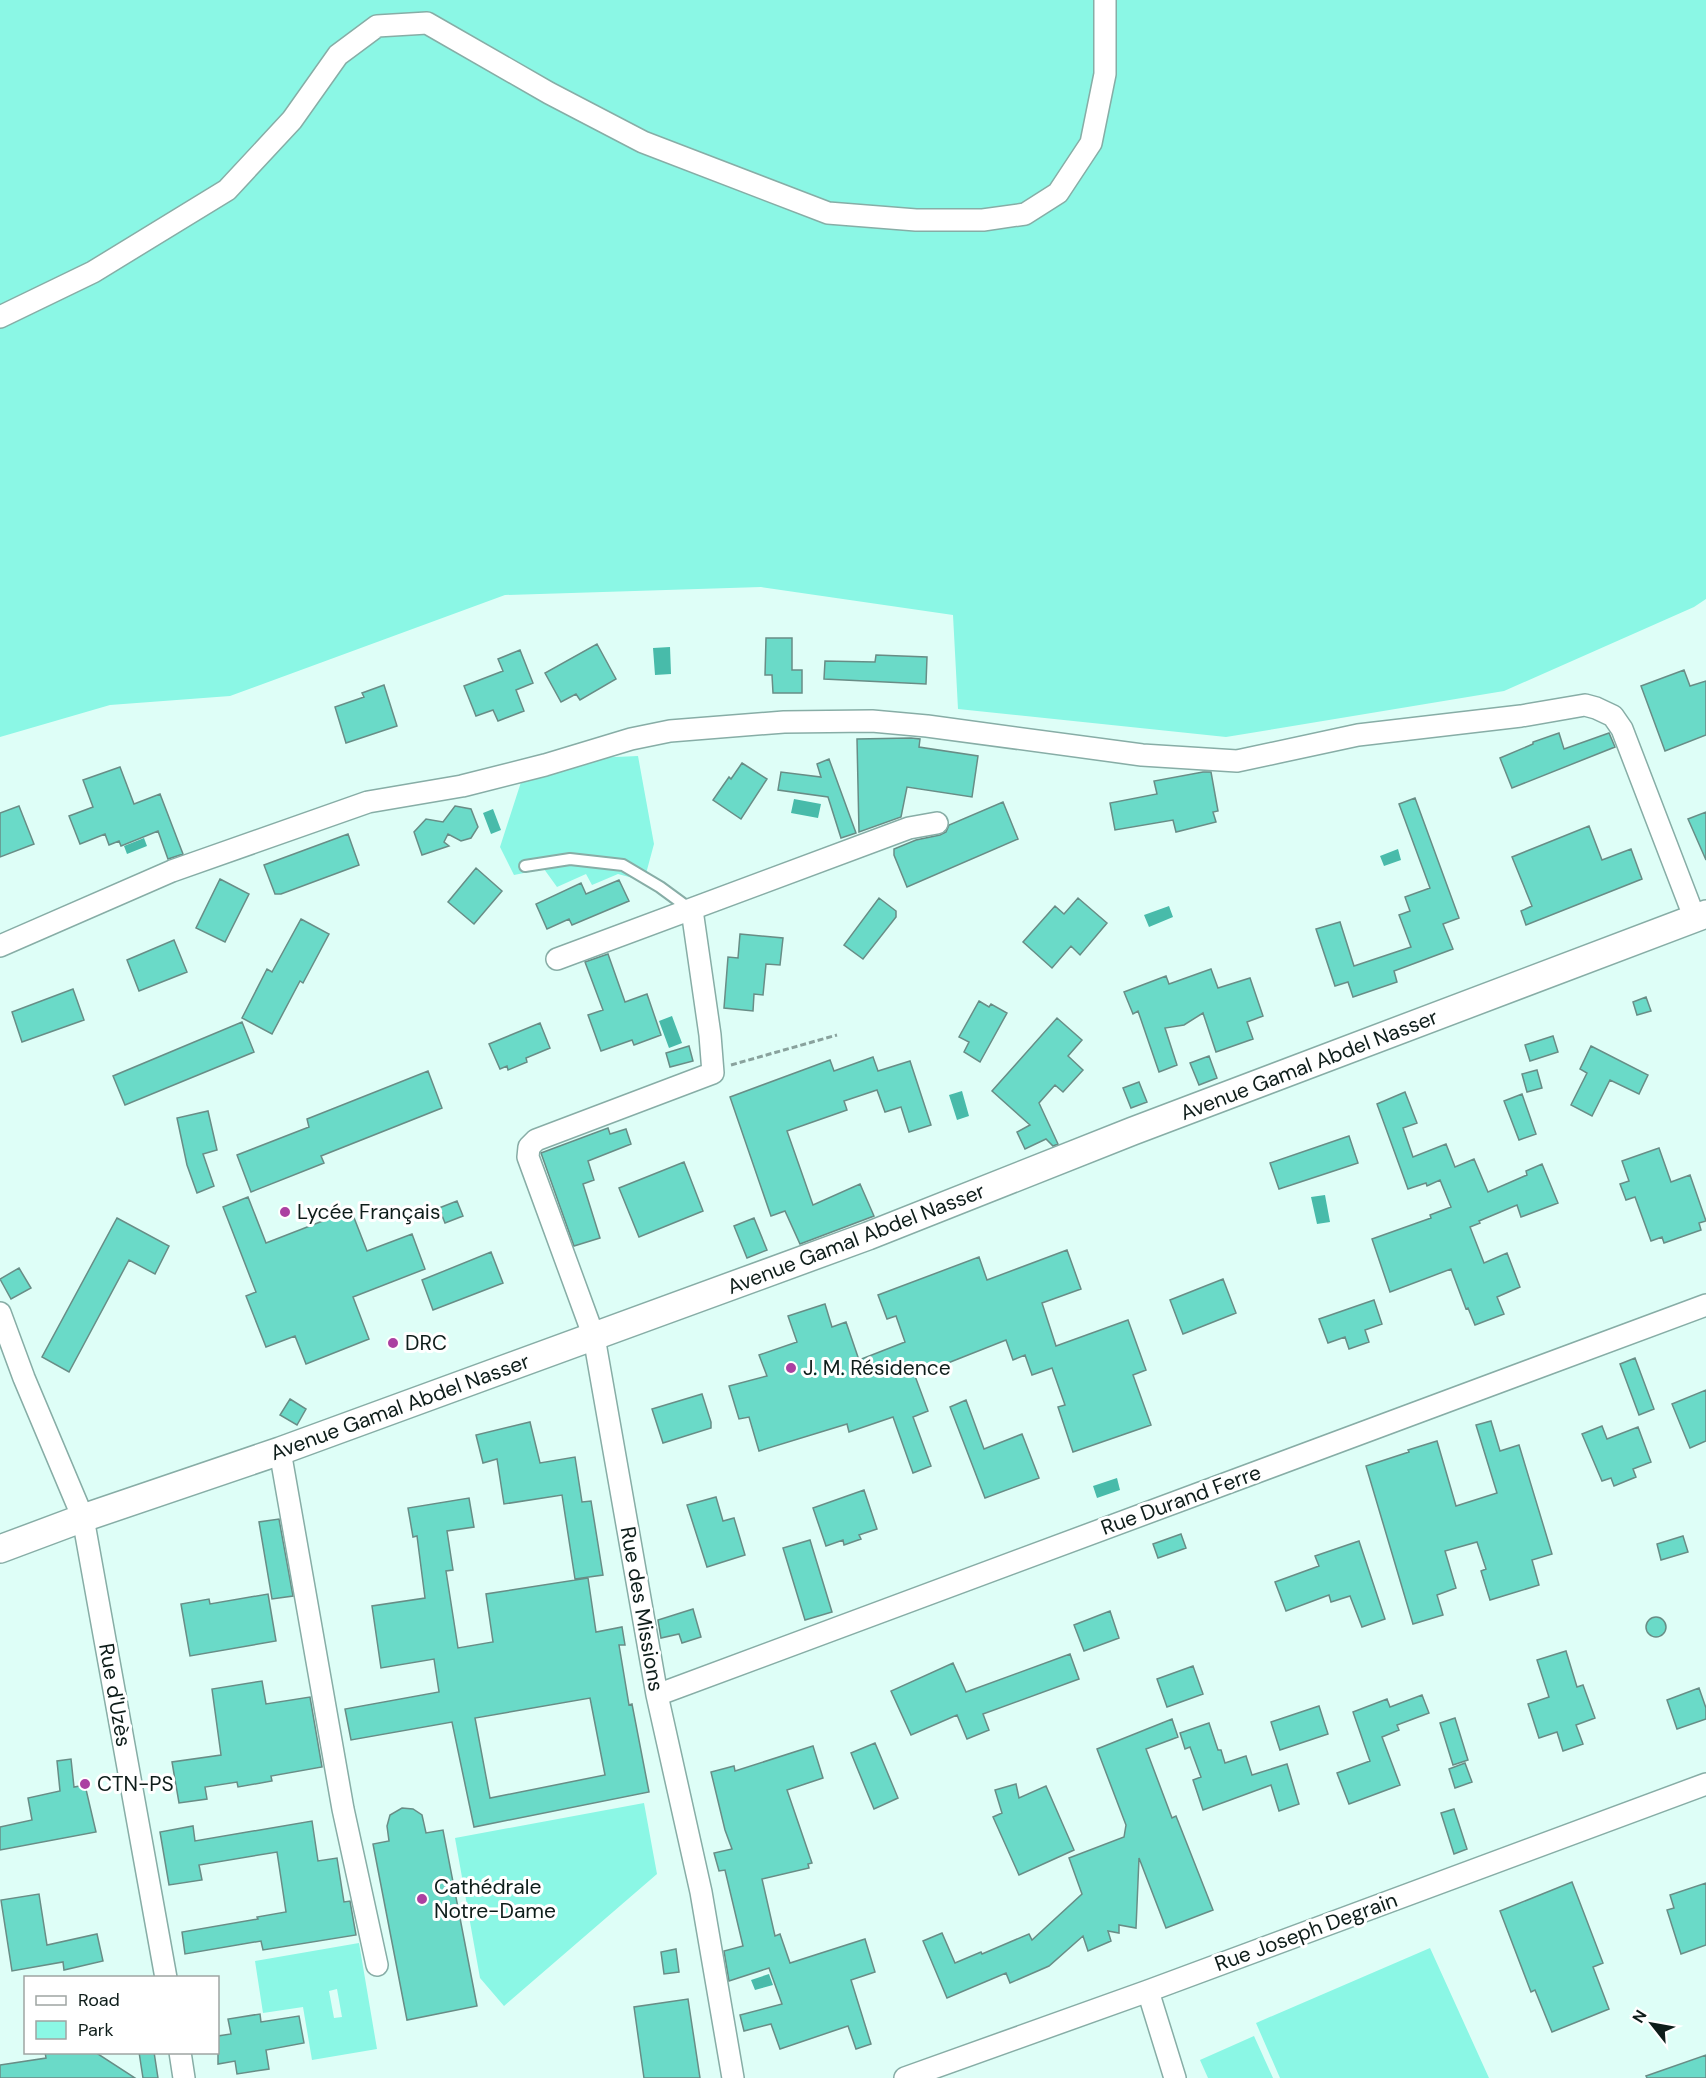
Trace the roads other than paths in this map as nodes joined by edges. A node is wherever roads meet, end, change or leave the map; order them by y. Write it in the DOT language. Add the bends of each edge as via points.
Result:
graph roads {
  1 [pos="1105,0"];
  2 [pos="0,317"];
  3 [pos="937,823"];
  4 [pos="525,866"];
  5 [pos="692,910"];
  6 [pos="1701,917"];
  7 [pos="0,946"];
  8 [pos="557,959"];
  9 [pos="1706,1305"];
  10 [pos="0,1313"];
  11 [pos="594,1337"];
  12 [pos="280,1451"];
  13 [pos="83,1518"];
  14 [pos="0,1549"];
  15 [pos="657,1695"];
  16 [pos="1706,1784"];
  17 [pos="377,1965"];
  18 [pos="166,1976"];
  19 [pos="1148,1991"];
  20 [pos="180,2054"];
  21 [pos="184,2078"];
  22 [pos="733,2078"];
  23 [pos="905,2078"];
  24 [pos="1175,2078"];
  1 -- 2 [label="street" via="1105,74 1091,143 1058,193 1025,214 983,220 939,220 828,213 644,142 427,23 377,26 338,56 291,120 227,190 93,272"];
  3 -- 5 [label="street" via="909,828"];
  4 -- 5 [label="lane" via="570,859 623,866"];
  5 -- 8 [label="street"];
  5 -- 11 [label="street, Rue des Missions" via="713,1073 536,1140 529,1147 528,1156"];
  6 -- 7 [label="street" via="1622,729 1613,716 1585,705 1358,735 1237,761 1142,755 872,721 784,722 670,731 462,786 368,802 172,871"];
  6 -- 11 [label="street, Avenue Gamal Abdel Nasser"];
  9 -- 15 [label="street, Rue Durand Ferre"];
  10 -- 13 [label="street, Rue d'Uzès"];
  11 -- 12 [label="street, Avenue Gamal Abdel Nasser"];
  11 -- 15 [label="street, Rue des Missions"];
  12 -- 13 [label="street, Avenue Gamal Abdel Nasser"];
  12 -- 17 [label="street" via="343,1809"];
  13 -- 14 [label="street, Avenue Gamal Abdel Nasser"];
  13 -- 18 [label="street, Rue d'Uzès"];
  15 -- 22 [label="street, Rue des Missions" via="701,1892"];
  16 -- 19 [label="street, Rue Joseph Degrain"];
  19 -- 23 [label="street, Rue Joseph Degrain"];
  19 -- 24 [label="street"];
  20 -- 21 [label="street"];
}
